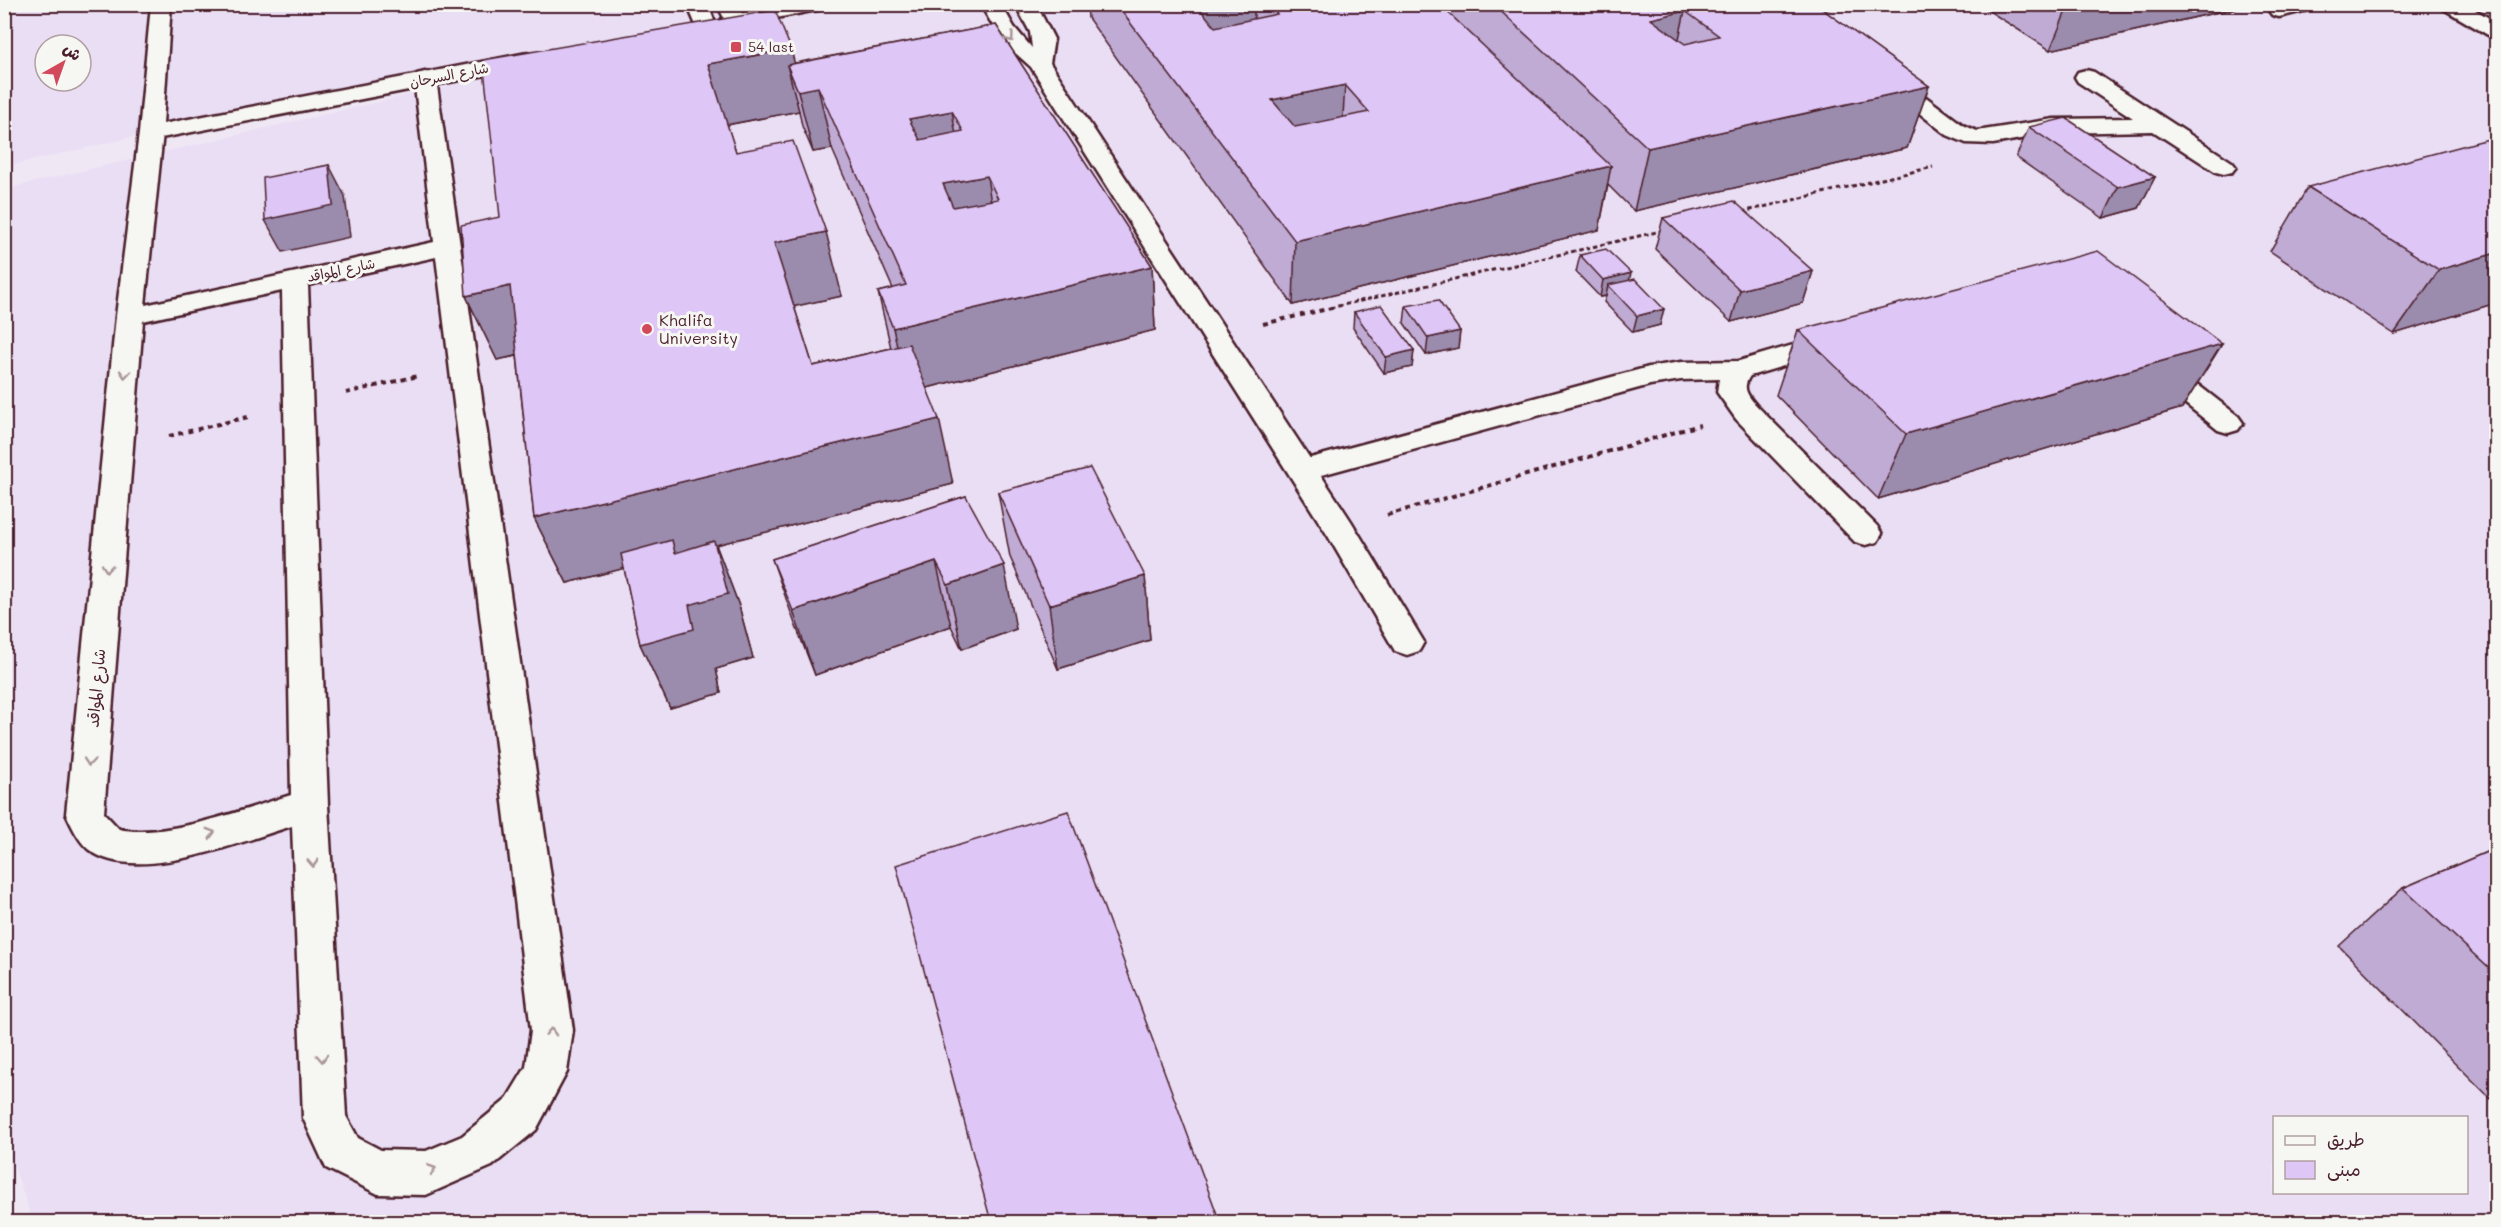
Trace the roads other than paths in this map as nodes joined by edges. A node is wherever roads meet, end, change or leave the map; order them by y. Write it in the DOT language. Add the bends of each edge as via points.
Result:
graph roads {
  1 [pos="161,4"];
  2 [pos="697,4"];
  3 [pos="817,4"];
  4 [pos="990,4"];
  5 [pos="1025,4"];
  6 [pos="2309,4"];
  7 [pos="2449,4"];
  8 [pos="2478,4"];
  9 [pos="2496,8"];
  10 [pos="2279,11"];
  11 [pos="730,12"];
  12 [pos="705,26"];
  13 [pos="682,30"];
  14 [pos="2496,30"];
  15 [pos="553,55"];
  16 [pos="1039,63"];
  17 [pos="1869,65"];
  18 [pos="2086,77"];
  19 [pos="425,79"];
  20 [pos="2158,124"];
  21 [pos="151,133"];
  22 [pos="2224,167"];
  23 [pos="446,247"];
  24 [pos="295,280"];
  25 [pos="130,316"];
  26 [pos="1856,336"];
  27 [pos="2139,353"];
  28 [pos="1740,370"];
  29 [pos="2228,423"];
  30 [pos="1303,470"];
  31 [pos="1866,534"];
  32 [pos="1407,642"];
  33 [pos="310,805"];
  1 -- 21 [label="street, شارع المواقد"];
  2 -- 12 [label="street"];
  3 -- 11 [label="street"];
  4 -- 16 [label="street, one-way" via="1013,42"];
  5 -- 16 [label="street" via="1044,40"];
  6 -- 10 [label="street"];
  7 -- 14 [label="street"];
  8 -- 9 [label="street"];
  11 -- 12 [label="street"];
  12 -- 13 [label="street"];
  15 -- 19 [label="street, شارع السرحان"];
  16 -- 30 [label="street"];
  17 -- 20 [label="street" via="1962,135 1984,139 2054,126"];
  18 -- 20 [label="street"];
  19 -- 21 [label="street, شارع السرحان"];
  19 -- 23 [label="street"];
  20 -- 22 [label="street"];
  21 -- 25 [label="street, شارع المواقد"];
  23 -- 24 [label="street, شارع المواقد"];
  33 -- 23 [label="street, one-way" via="325,1119 342,1153 351,1158 378,1172 426,1173 477,1151 520,1115 546,1072 552,1030"];
  24 -- 25 [label="street, شارع المواقد"];
  24 -- 33 [label="street"];
  25 -- 33 [label="street, شارع المواقد, one-way" via="85,814 94,832 113,845 140,849"];
  26 -- 28 [label="street"];
  27 -- 29 [label="street"];
  28 -- 30 [label="street" via="1681,370 1649,376"];
  28 -- 31 [label="street" via="1732,378 1735,399"];
  30 -- 32 [label="street"];
}
